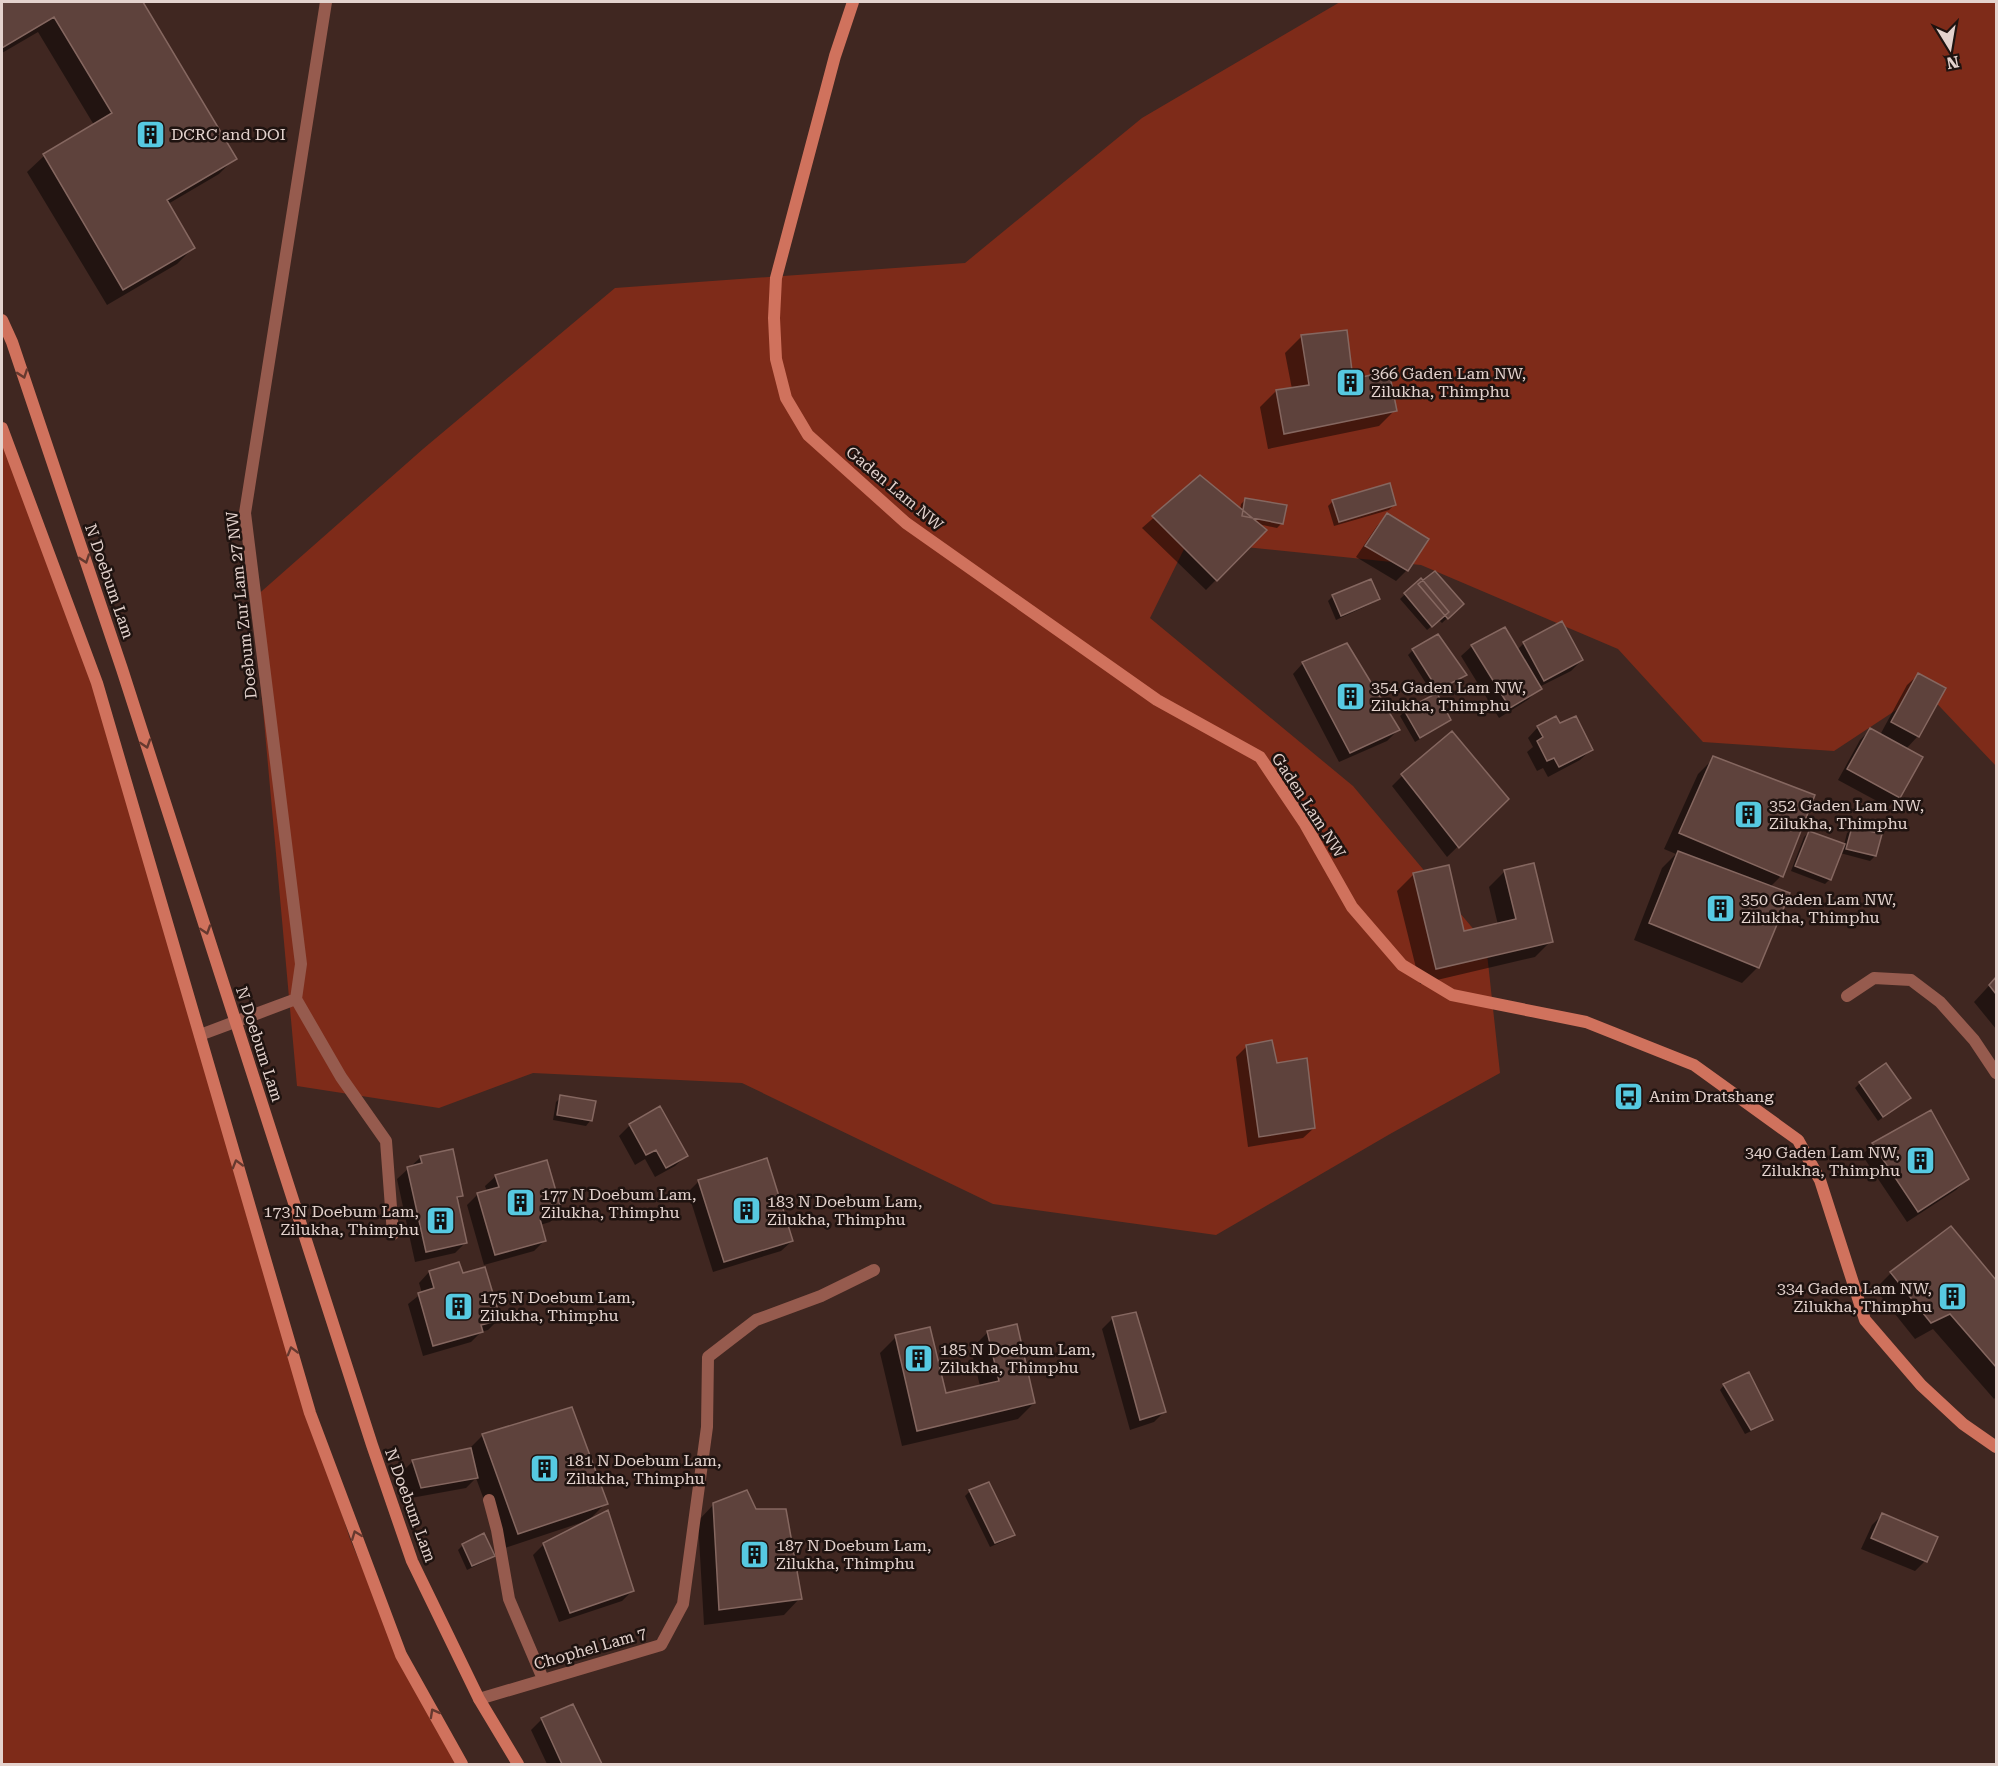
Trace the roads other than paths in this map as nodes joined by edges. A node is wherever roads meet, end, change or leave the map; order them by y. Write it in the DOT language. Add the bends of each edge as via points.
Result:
graph roads {
  1 [pos="326,2"];
  2 [pos="853,2"];
  3 [pos="2,320"];
  4 [pos="2,428"];
  5 [pos="1847,996"];
  6 [pos="296,999"];
  7 [pos="236,1023"];
  8 [pos="200,1035"];
  9 [pos="1996,1073"];
  10 [pos="393,1234"];
  11 [pos="874,1270"];
  12 [pos="1996,1447"];
  13 [pos="489,1500"];
  14 [pos="543,1679"];
  15 [pos="479,1698"];
  16 [pos="462,1764"];
  17 [pos="518,1764"];
  1 -- 6 [label="street, Doebum Zur Lam 27 NW" via="244,513 301,964"];
  2 -- 12 [label="main road, Gaden Lam NW" via="776,278 776,358 786,398 808,435 906,523 1157,700 1260,758 1305,824 1352,907 1402,965 1452,995 1586,1022 1694,1065 1798,1140 1820,1180 1865,1320 1921,1385 1963,1424"];
  3 -- 7 [label="main road, N Doebum Lam, one-way" via="118,658"];
  4 -- 8 [label="main road" via="97,683"];
  5 -- 9 [label="street" via="1874,978 1911,980 1940,1002 1974,1040"];
  6 -- 7 [label="street"];
  6 -- 10 [label="street" via="340,1077 386,1141"];
  7 -- 8 [label="street"];
  7 -- 15 [label="main road, N Doebum Lam" via="412,1561"];
  16 -- 8 [label="main road, one-way" via="401,1655 310,1413"];
  11 -- 14 [label="street, Chophel Lam 7" via="821,1296 756,1320 708,1357 707,1427 683,1604 661,1645"];
  13 -- 14 [label="street" via="509,1599"];
  14 -- 15 [label="street, Chophel Lam 7"];
  15 -- 17 [label="main road, N Doebum Lam"];
}
